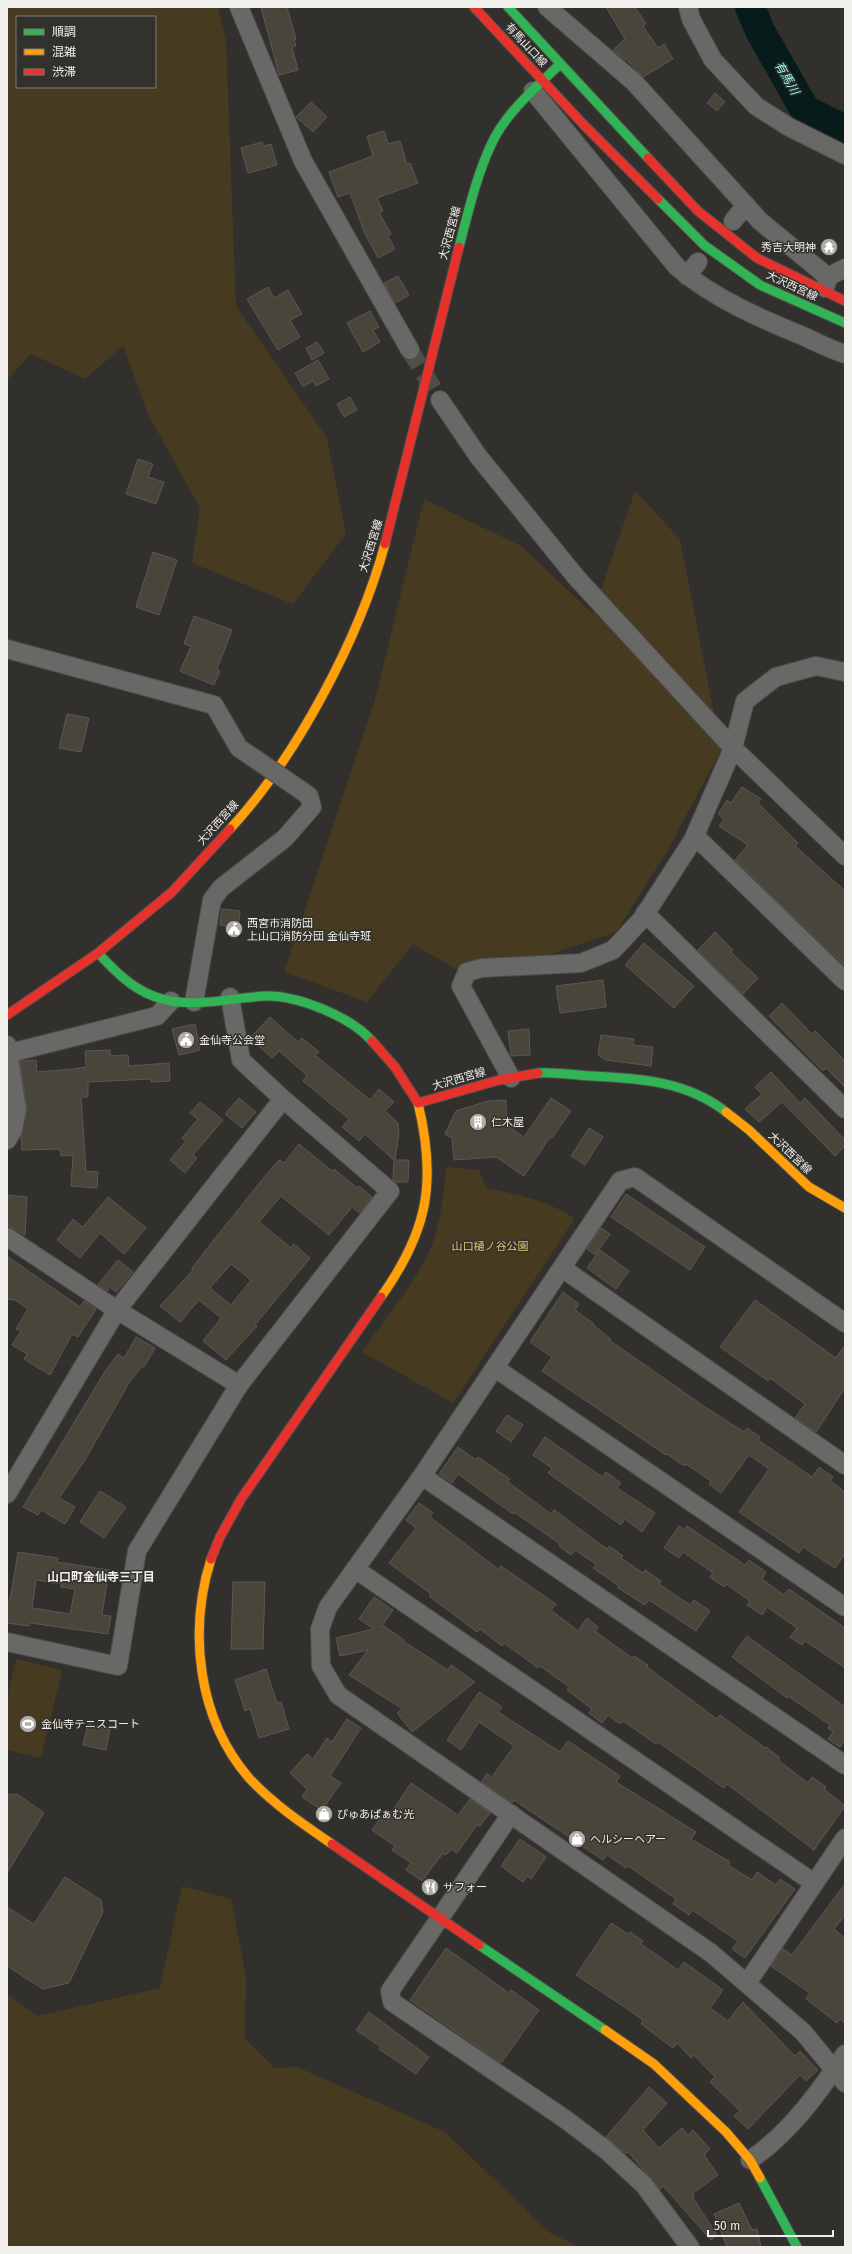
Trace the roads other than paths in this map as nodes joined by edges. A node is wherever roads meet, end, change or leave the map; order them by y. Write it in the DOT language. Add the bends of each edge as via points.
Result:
graph roads {
  1 [pos="239,7"];
  2 [pos="474,7"];
  3 [pos="508,7"];
  4 [pos="547,7"];
  5 [pos="688,7"];
  6 [pos="560,64"];
  7 [pos="538,86"];
  8 [pos="845,155"];
  9 [pos="746,205"];
  10 [pos="733,221"];
  11 [pos="845,268"];
  12 [pos="826,284"];
  13 [pos="845,301"];
  14 [pos="820,313"];
  15 [pos="845,324"];
  16 [pos="410,350"];
  17 [pos="845,354"];
  18 [pos="440,400"];
  19 [pos="7,649"];
  20 [pos="845,672"];
  21 [pos="732,748"];
  22 [pos="695,836"];
  23 [pos="845,856"];
  24 [pos="645,913"];
  25 [pos="98,953"];
  26 [pos="845,981"];
  27 [pos="230,997"];
  28 [pos="171,1001"];
  29 [pos="194,1002"];
  30 [pos="7,1015"];
  31 [pos="8,1049"];
  32 [pos="512,1078"];
  33 [pos="283,1099"];
  34 [pos="418,1103"];
  35 [pos="845,1109"];
  36 [pos="7,1140"];
  37 [pos="845,1208"];
  38 [pos="7,1237"];
  39 [pos="562,1268"];
  40 [pos="117,1310"];
  41 [pos="845,1323"];
  42 [pos="495,1368"];
  43 [pos="239,1385"];
  44 [pos="845,1465"];
  45 [pos="422,1476"];
  46 [pos="7,1494"];
  47 [pos="355,1569"];
  48 [pos="845,1607"];
  49 [pos="7,1642"];
  50 [pos="845,1765"];
  51 [pos="511,1814"];
  52 [pos="845,1838"];
  53 [pos="814,1883"];
  54 [pos="439,1916"];
  55 [pos="747,1983"];
  56 [pos="845,2054"];
  57 [pos="840,2076"];
  58 [pos="750,2160"];
  59 [pos="690,2247"];
  60 [pos="797,2247"];
  1 -- 16 [label="street" via="303,161"];
  2 -- 7 [label="main road, 有馬山口線"];
  3 -- 6 [label="main road, 有馬山口線"];
  4 -- 9 [label="street" via="634,82"];
  5 -- 8 [label="street" via="691,19 714,60 756,106 789,127"];
  6 -- 7 [label="main road, 大沢西宮線"];
  6 -- 12 [label="main road, 大沢西宮線" via="698,212 757,258"];
  7 -- 14 [label="main road, 大沢西宮線" via="704,245 760,285"];
  7 -- 17 [label="street" via="677,267 692,269 728,301 762,319"];
  7 -- 25 [label="main road, 大沢西宮線" via="514,111 491,144 474,191 381,559 349,642 298,739 244,814 172,892"];
  9 -- 10 [label="street"];
  9 -- 12 [label="street" via="760,222"];
  11 -- 12 [label="street"];
  12 -- 13 [label="main road, 大沢西宮線"];
  12 -- 14 [label="street"];
  14 -- 15 [label="main road, 大沢西宮線"];
  18 -- 21 [label="street" via="478,456 576,577"];
  19 -- 29 [label="street, bridge" via="214,705 240,748 306,793 312,807 285,838 221,888 212,900"];
  20 -- 21 [label="street" via="816,666 776,677 745,701"];
  21 -- 22 [label="street"];
  21 -- 23 [label="street"];
  22 -- 24 [label="street"];
  22 -- 26 [label="street"];
  24 -- 32 [label="street" via="613,950 581,963 482,968 467,972 461,986"];
  24 -- 35 [label="street"];
  25 -- 28 [label="main road" via="121,978 152,996"];
  25 -- 30 [label="main road, 大沢西宮線"];
  27 -- 29 [label="main road"];
  27 -- 33 [label="street" via="241,1060"];
  27 -- 34 [label="main road" via="267,996 333,1012 365,1033 395,1067"];
  28 -- 29 [label="main road"];
  28 -- 31 [label="street" via="157,1016"];
  31 -- 36 [label="street" via="17,1110 13,1130"];
  32 -- 34 [label="main road, 大沢西宮線"];
  32 -- 37 [label="main road, 大沢西宮線" via="539,1074 640,1078 682,1087 716,1103 749,1130 809,1187"];
  33 -- 40 [label="street"];
  33 -- 43 [label="street" via="390,1190"];
  34 -- 54 [label="main road" via="427,1155 427,1192 418,1231 395,1277 241,1499 221,1532 209,1562 198,1615 200,1663 208,1702 222,1736 237,1762 264,1793 295,1819"];
  38 -- 40 [label="street"];
  39 -- 41 [label="street" via="620,1181 635,1177"];
  39 -- 42 [label="street"];
  39 -- 44 [label="street"];
  40 -- 43 [label="street"];
  40 -- 46 [label="street"];
  42 -- 45 [label="street"];
  42 -- 48 [label="street"];
  43 -- 49 [label="street" via="137,1551 118,1666"];
  45 -- 47 [label="street"];
  45 -- 50 [label="street"];
  47 -- 51 [label="street" via="328,1607 320,1628 321,1666 338,1696"];
  47 -- 53 [label="street"];
  51 -- 54 [label="street"];
  51 -- 55 [label="street" via="711,1953"];
  52 -- 53 [label="street"];
  53 -- 55 [label="street"];
  54 -- 58 [label="main road" via="654,2064 726,2132"];
  54 -- 59 [label="street" via="390,1991 392,2002 565,2119 606,2150 644,2185"];
  55 -- 57 [label="street" via="803,2032"];
  56 -- 57 [label="street"];
  57 -- 58 [label="street" via="789,2127"];
  58 -- 60 [label="main road"];
}
